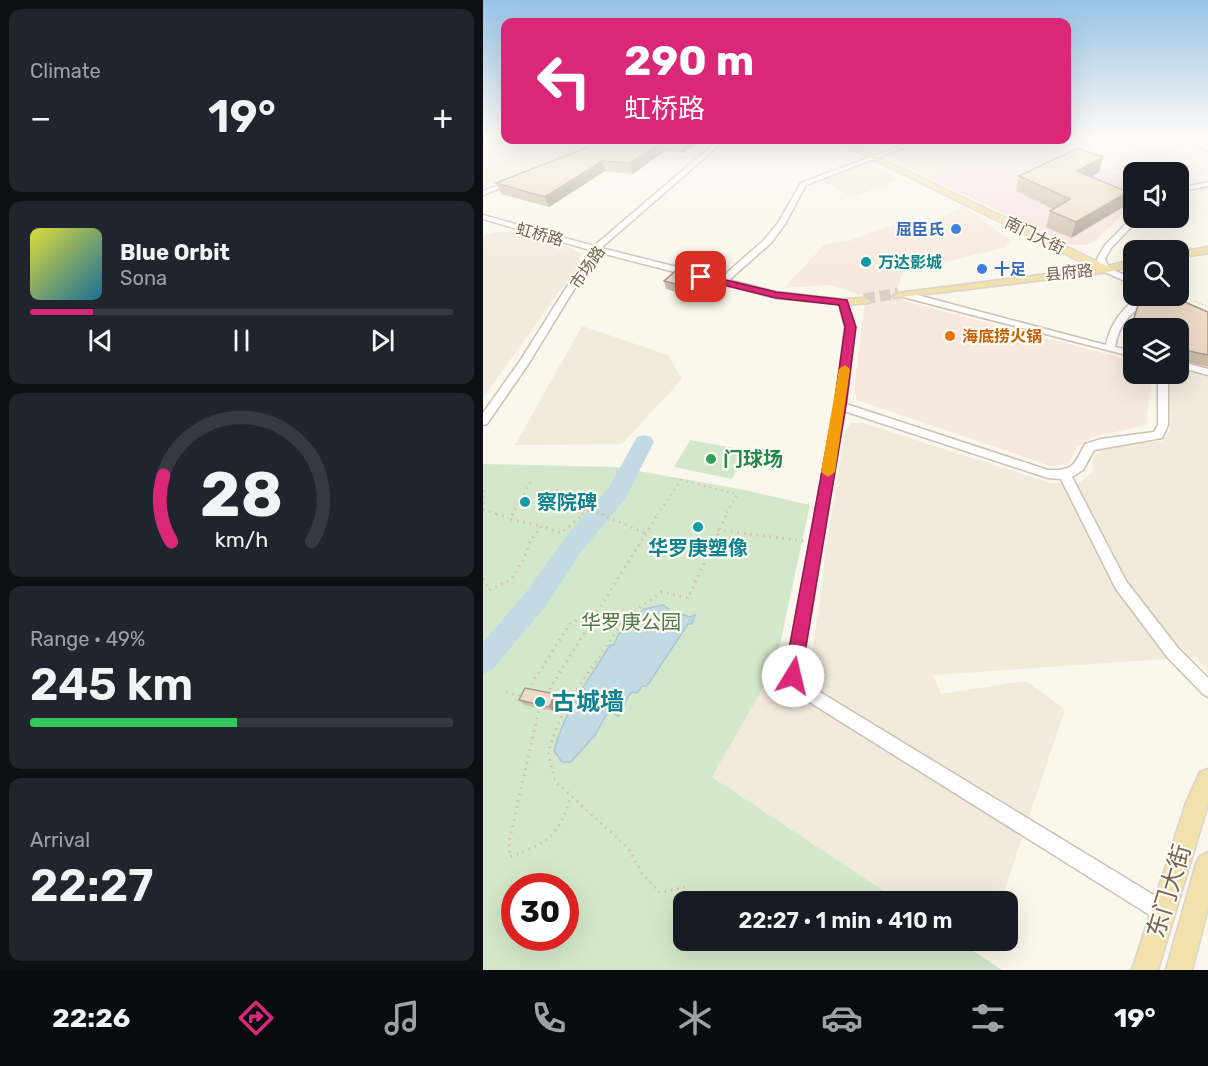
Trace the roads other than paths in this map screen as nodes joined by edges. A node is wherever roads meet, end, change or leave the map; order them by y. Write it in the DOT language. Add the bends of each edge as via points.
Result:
graph roads {
  1 [pos="512,181"];
  2 [pos="673,181"];
  3 [pos="810,181"];
  4 [pos="922,181"];
  5 [pos="1208,184"];
  6 [pos="1189,188"];
  7 [pos="483,193"];
  8 [pos="483,217"];
  9 [pos="1127,228"];
  10 [pos="595,249"];
  11 [pos="1208,250"];
  12 [pos="1189,253"];
  13 [pos="1123,265"];
  14 [pos="1105,268"];
  15 [pos="1123,277"];
  16 [pos="722,282"];
  17 [pos="901,294"];
  18 [pos="864,300"];
  19 [pos="843,302"];
  20 [pos="1133,306"];
  21 [pos="1110,349"];
  22 [pos="1123,352"];
  23 [pos="1189,367"];
  24 [pos="1208,372"];
  25 [pos="1163,384"];
  26 [pos="840,406"];
  27 [pos="483,421"];
  28 [pos="1065,475"];
  29 [pos="1208,689"];
  30 [pos="1208,780"];
  31 [pos="1208,864"];
  32 [pos="1163,912"];
  33 [pos="1145,970"];
  34 [pos="1179,970"];
  1 -- 7 [label="street"];
  2 -- 10 [label="street, 市场路"];
  3 -- 16 [label="street" via="803,184 768,240"];
  4 -- 14 [label="main road, 南门大街"];
  5 -- 6 [label="street"];
  8 -- 10 [label="street, 虹桥路" via="496,225"];
  9 -- 14 [label="street" via="1101,259"];
  10 -- 16 [label="street, 虹桥路"];
  10 -- 27 [label="street, 市场路"];
  11 -- 12 [label="main road"];
  13 -- 14 [label="main road, 县府路"];
  14 -- 15 [label="street"];
  14 -- 17 [label="main road, 县府路"];
  16 -- 19 [label="street, 虹桥路" via="776,295"];
  17 -- 21 [label="street"];
  18 -- 19 [label="main road"];
  19 -- 26 [label="street" via="851,327"];
  20 -- 21 [label="street" via="1112,332"];
  21 -- 22 [label="street"];
  23 -- 24 [label="street"];
  25 -- 28 [label="street" via="1163,425 1158,435 1089,447 1075,472"];
  26 -- 28 [label="street" via="1048,474"];
  26 -- 32 [label="street" via="793,676 800,688"];
  28 -- 29 [label="street" via="1121,585 1173,653"];
  30 -- 32 [label="main road, 东门大街"];
  31 -- 34 [label="main road, 东门大街"];
  32 -- 33 [label="main road, 东门大街"];
}
